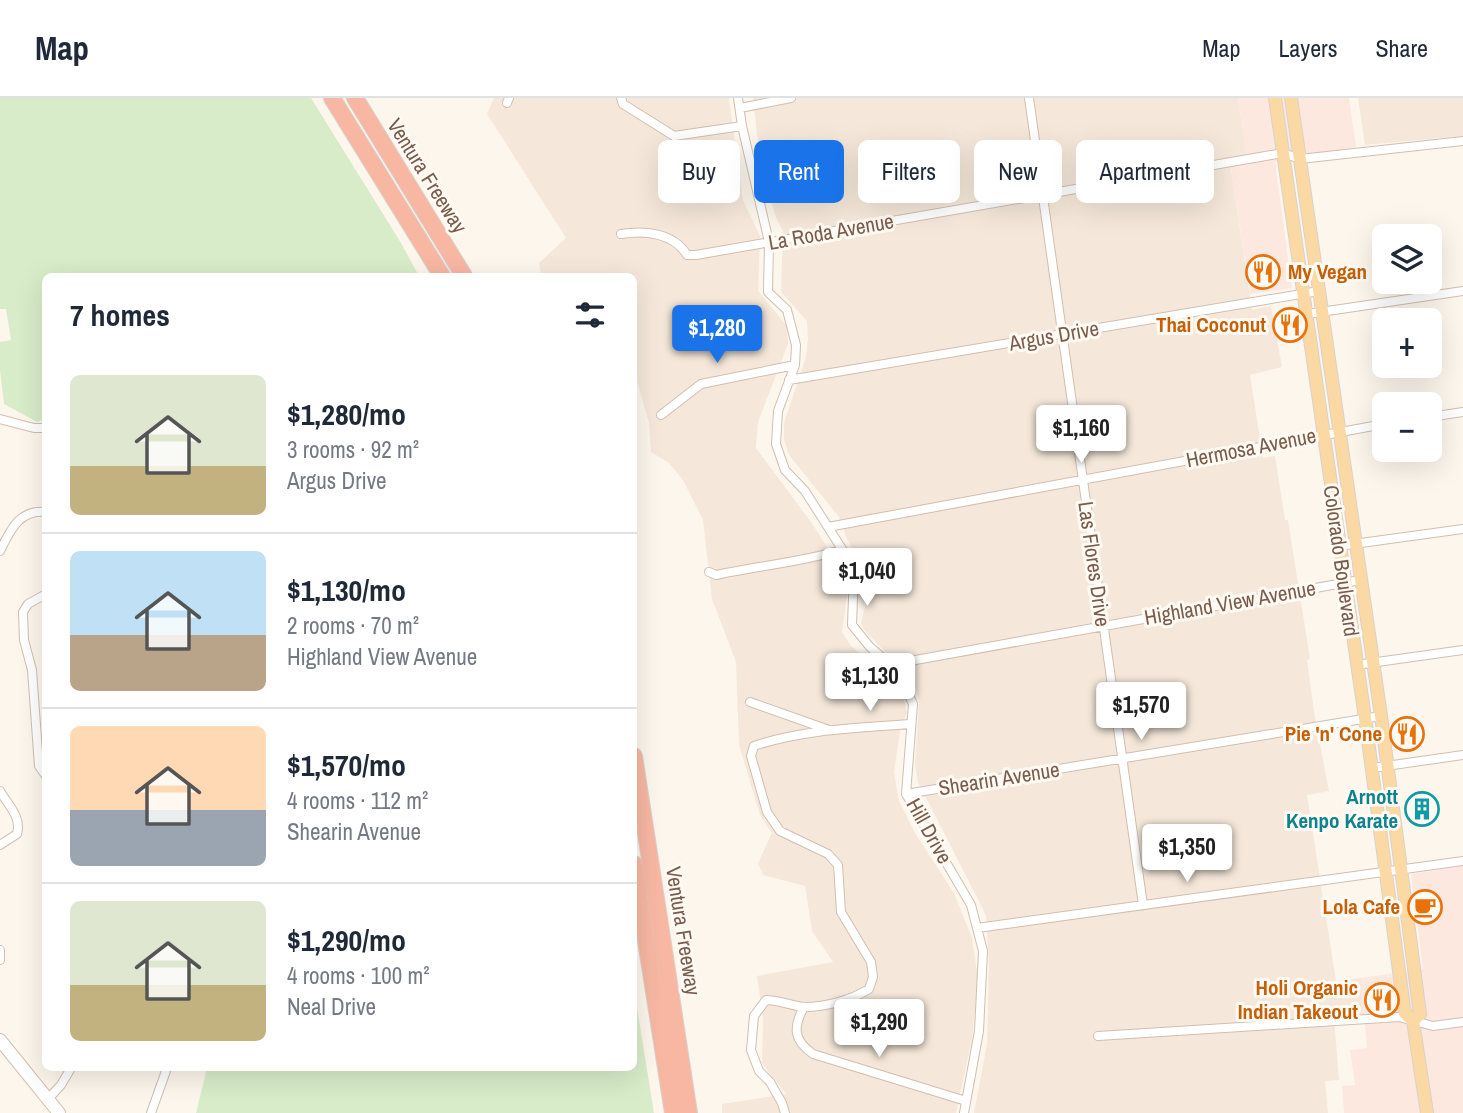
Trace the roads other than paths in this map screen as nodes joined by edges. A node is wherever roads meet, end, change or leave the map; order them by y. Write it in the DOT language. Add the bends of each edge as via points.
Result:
graph roads {
  1 [pos="326,98"];
  2 [pos="332,98"];
  3 [pos="348,98"];
  4 [pos="355,98"];
  5 [pos="621,98"];
  6 [pos="791,98"];
  7 [pos="1028,98"];
  8 [pos="1275,98"];
  9 [pos="1291,98"];
  10 [pos="739,103"];
  11 [pos="742,126"];
  12 [pos="1034,140"];
  13 [pos="1463,141"];
  14 [pos="1283,153"];
  15 [pos="1300,159"];
  16 [pos="1062,192"];
  17 [pos="996,203"];
  18 [pos="1044,203"];
  19 [pos="621,234"];
  20 [pos="769,242"];
  21 [pos="430,273"];
  22 [pos="440,273"];
  23 [pos="453,273"];
  24 [pos="462,273"];
  25 [pos="1319,291"];
  26 [pos="1463,291"];
  27 [pos="1303,293"];
  28 [pos="1323,312"];
  29 [pos="1307,314"];
  30 [pos="1062,334"];
  31 [pos="795,365"];
  32 [pos="789,380"];
  33 [pos="1463,412"];
  34 [pos="661,415"];
  35 [pos="1442,415"];
  36 [pos="0,419"];
  37 [pos="1372,426"];
  38 [pos="42,428"];
  39 [pos="1339,431"];
  40 [pos="1323,434"];
  41 [pos="1081,480"];
  42 [pos="42,512"];
  43 [pos="828,527"];
  44 [pos="1463,529"];
  45 [pos="1356,544"];
  46 [pos="1339,546"];
  47 [pos="842,550"];
  48 [pos="0,551"];
  49 [pos="709,572"];
  50 [pos="1360,580"];
  51 [pos="1345,583"];
  52 [pos="42,596"];
  53 [pos="1103,626"];
  54 [pos="1463,650"];
  55 [pos="1372,663"];
  56 [pos="1356,665"];
  57 [pos="898,671"];
  58 [pos="750,702"];
  59 [pos="1381,716"];
  60 [pos="1365,718"];
  61 [pos="911,724"];
  62 [pos="832,731"];
  63 [pos="1463,755"];
  64 [pos="1122,760"];
  65 [pos="1388,766"];
  66 [pos="1372,768"];
  67 [pos="42,770"];
  68 [pos="637,775"];
  69 [pos="0,791"];
  70 [pos="906,794"];
  71 [pos="4,807"];
  72 [pos="0,845"];
  73 [pos="1463,861"];
  74 [pos="1401,871"];
  75 [pos="1386,873"];
  76 [pos="637,883"];
  77 [pos="1143,905"];
  78 [pos="977,928"];
  79 [pos="637,938"];
  80 [pos="0,950"];
  81 [pos="0,960"];
  82 [pos="804,1007"];
  83 [pos="1413,1021"];
  84 [pos="1463,1022"];
  85 [pos="677,1031"];
  86 [pos="1098,1036"];
  87 [pos="0,1040"];
  88 [pos="69,1071"];
  89 [pos="166,1071"];
  90 [pos="48,1098"];
  91 [pos="965,1101"];
  92 [pos="59,1113"];
  93 [pos="151,1113"];
  94 [pos="664,1113"];
  95 [pos="673,1113"];
  96 [pos="681,1113"];
  97 [pos="689,1113"];
  98 [pos="785,1113"];
  99 [pos="964,1113"];
  100 [pos="1427,1113"];
  1 -- 21 [label="highway"];
  2 -- 22 [label="highway"];
  3 -- 23 [label="highway"];
  4 -- 24 [label="highway, Ventura Freeway"];
  5 -- 11 [label="street" via="623,104 674,136"];
  6 -- 10 [label="street"];
  7 -- 12 [label="street, Las Flores Drive"];
  8 -- 14 [label="main road, Colorado Boulevard"];
  9 -- 15 [label="main road, Colorado Boulevard"];
  10 -- 11 [label="street, Hill Drive"];
  11 -- 20 [label="street, Hill Drive"];
  13 -- 15 [label="street, La Roda Avenue"];
  14 -- 15 [label="street, La Roda Avenue"];
  14 -- 16 [label="street, La Roda Avenue"];
  14 -- 27 [label="main road, Colorado Boulevard"];
  15 -- 25 [label="main road, Colorado Boulevard"];
  17 -- 20 [label="street, La Roda Avenue"];
  18 -- 30 [label="street, Las Flores Drive"];
  19 -- 20 [label="street, La Roda Avenue" via="671,238 687,254"];
  20 -- 31 [label="street, Hill Drive" via="768,292 787,310 796,345"];
  25 -- 27 [label="street, Argus Drive"];
  25 -- 28 [label="main road, Colorado Boulevard"];
  26 -- 28 [label="street"];
  27 -- 29 [label="main road, Colorado Boulevard"];
  27 -- 30 [label="street, Argus Drive"];
  28 -- 29 [label="street"];
  28 -- 39 [label="main road, Colorado Boulevard"];
  29 -- 40 [label="main road, Colorado Boulevard"];
  30 -- 32 [label="street, Argus Drive"];
  30 -- 41 [label="street, Las Flores Drive"];
  31 -- 32 [label="street, Hill Drive"];
  31 -- 34 [label="street" via="701,384"];
  32 -- 43 [label="street, Hill Drive" via="778,411 776,443 785,470"];
  33 -- 35 [label="street"];
  36 -- 38 [label="street"];
  37 -- 39 [label="street, Hermosa Avenue"];
  39 -- 40 [label="street, Hermosa Avenue"];
  39 -- 45 [label="main road, Colorado Boulevard"];
  40 -- 41 [label="street, Hermosa Avenue"];
  40 -- 46 [label="main road, Colorado Boulevard"];
  41 -- 43 [label="street, Hermosa Avenue"];
  41 -- 53 [label="street, Las Flores Drive"];
  42 -- 48 [label="street" via="18,520"];
  43 -- 47 [label="street, Hill Drive"];
  44 -- 45 [label="street"];
  45 -- 46 [label="street"];
  45 -- 50 [label="main road, Colorado Boulevard"];
  46 -- 51 [label="main road, Colorado Boulevard"];
  47 -- 49 [label="street" via="716,575"];
  47 -- 57 [label="street, Hill Drive" via="853,572 852,625"];
  50 -- 51 [label="street, Highland View Avenue"];
  50 -- 55 [label="main road, Colorado Boulevard"];
  51 -- 53 [label="street, Highland View Avenue"];
  51 -- 56 [label="main road, Colorado Boulevard"];
  52 -- 67 [label="street" via="28,604 23,624 33,670"];
  53 -- 57 [label="street, Highland View Avenue" via="910,661"];
  53 -- 64 [label="street, Las Flores Drive"];
  54 -- 55 [label="street"];
  55 -- 56 [label="street"];
  55 -- 59 [label="main road, Colorado Boulevard"];
  56 -- 60 [label="main road, Colorado Boulevard"];
  57 -- 61 [label="street, Hill Drive" via="913,704"];
  58 -- 62 [label="street"];
  59 -- 60 [label="street, Shearin Avenue"];
  59 -- 65 [label="main road, Colorado Boulevard"];
  60 -- 64 [label="street, Shearin Avenue"];
  60 -- 66 [label="main road, Colorado Boulevard"];
  61 -- 62 [label="street"];
  61 -- 70 [label="street, Hill Drive"];
  62 -- 82 [label="street" via="768,741 754,746 751,757 767,812 780,831 828,854 838,865 841,912 871,962 869,989 853,999"];
  63 -- 65 [label="street"];
  64 -- 70 [label="street, Shearin Avenue"];
  64 -- 77 [label="street, Las Flores Drive"];
  65 -- 66 [label="street"];
  65 -- 74 [label="main road, Colorado Boulevard"];
  66 -- 75 [label="main road, Colorado Boulevard"];
  68 -- 85 [label="highway, Ventura Freeway"];
  69 -- 71 [label="street"];
  70 -- 78 [label="street, Hill Drive" via="971,905"];
  71 -- 72 [label="street" via="16,816 19,826 17,834"];
  73 -- 74 [label="street"];
  74 -- 75 [label="street"];
  74 -- 83 [label="main road, Colorado Boulevard" via="1419,1014"];
  75 -- 77 [label="street"];
  75 -- 83 [label="main road, Colorado Boulevard" via="1405,1013"];
  76 -- 95 [label="highway"];
  77 -- 78 [label="street"];
  78 -- 91 [label="street, Hill Drive" via="983,951 979,1031"];
  79 -- 94 [label="highway"];
  80 -- 81 [label="street"];
  82 -- 91 [label="street" via="796,1034 813,1054"];
  82 -- 98 [label="street" via="766,1000 754,1016 751,1050"];
  83 -- 84 [label="street" via="1433,1026"];
  83 -- 86 [label="street" via="1399,1017"];
  83 -- 100 [label="main road, Colorado Boulevard"];
  85 -- 96 [label="highway" via="671,1051"];
  85 -- 97 [label="highway, Ventura Freeway"];
  87 -- 90 [label="street"];
  88 -- 90 [label="street"];
  89 -- 93 [label="street"];
  90 -- 92 [label="street"];
  91 -- 99 [label="street, Hill Drive"];
}
